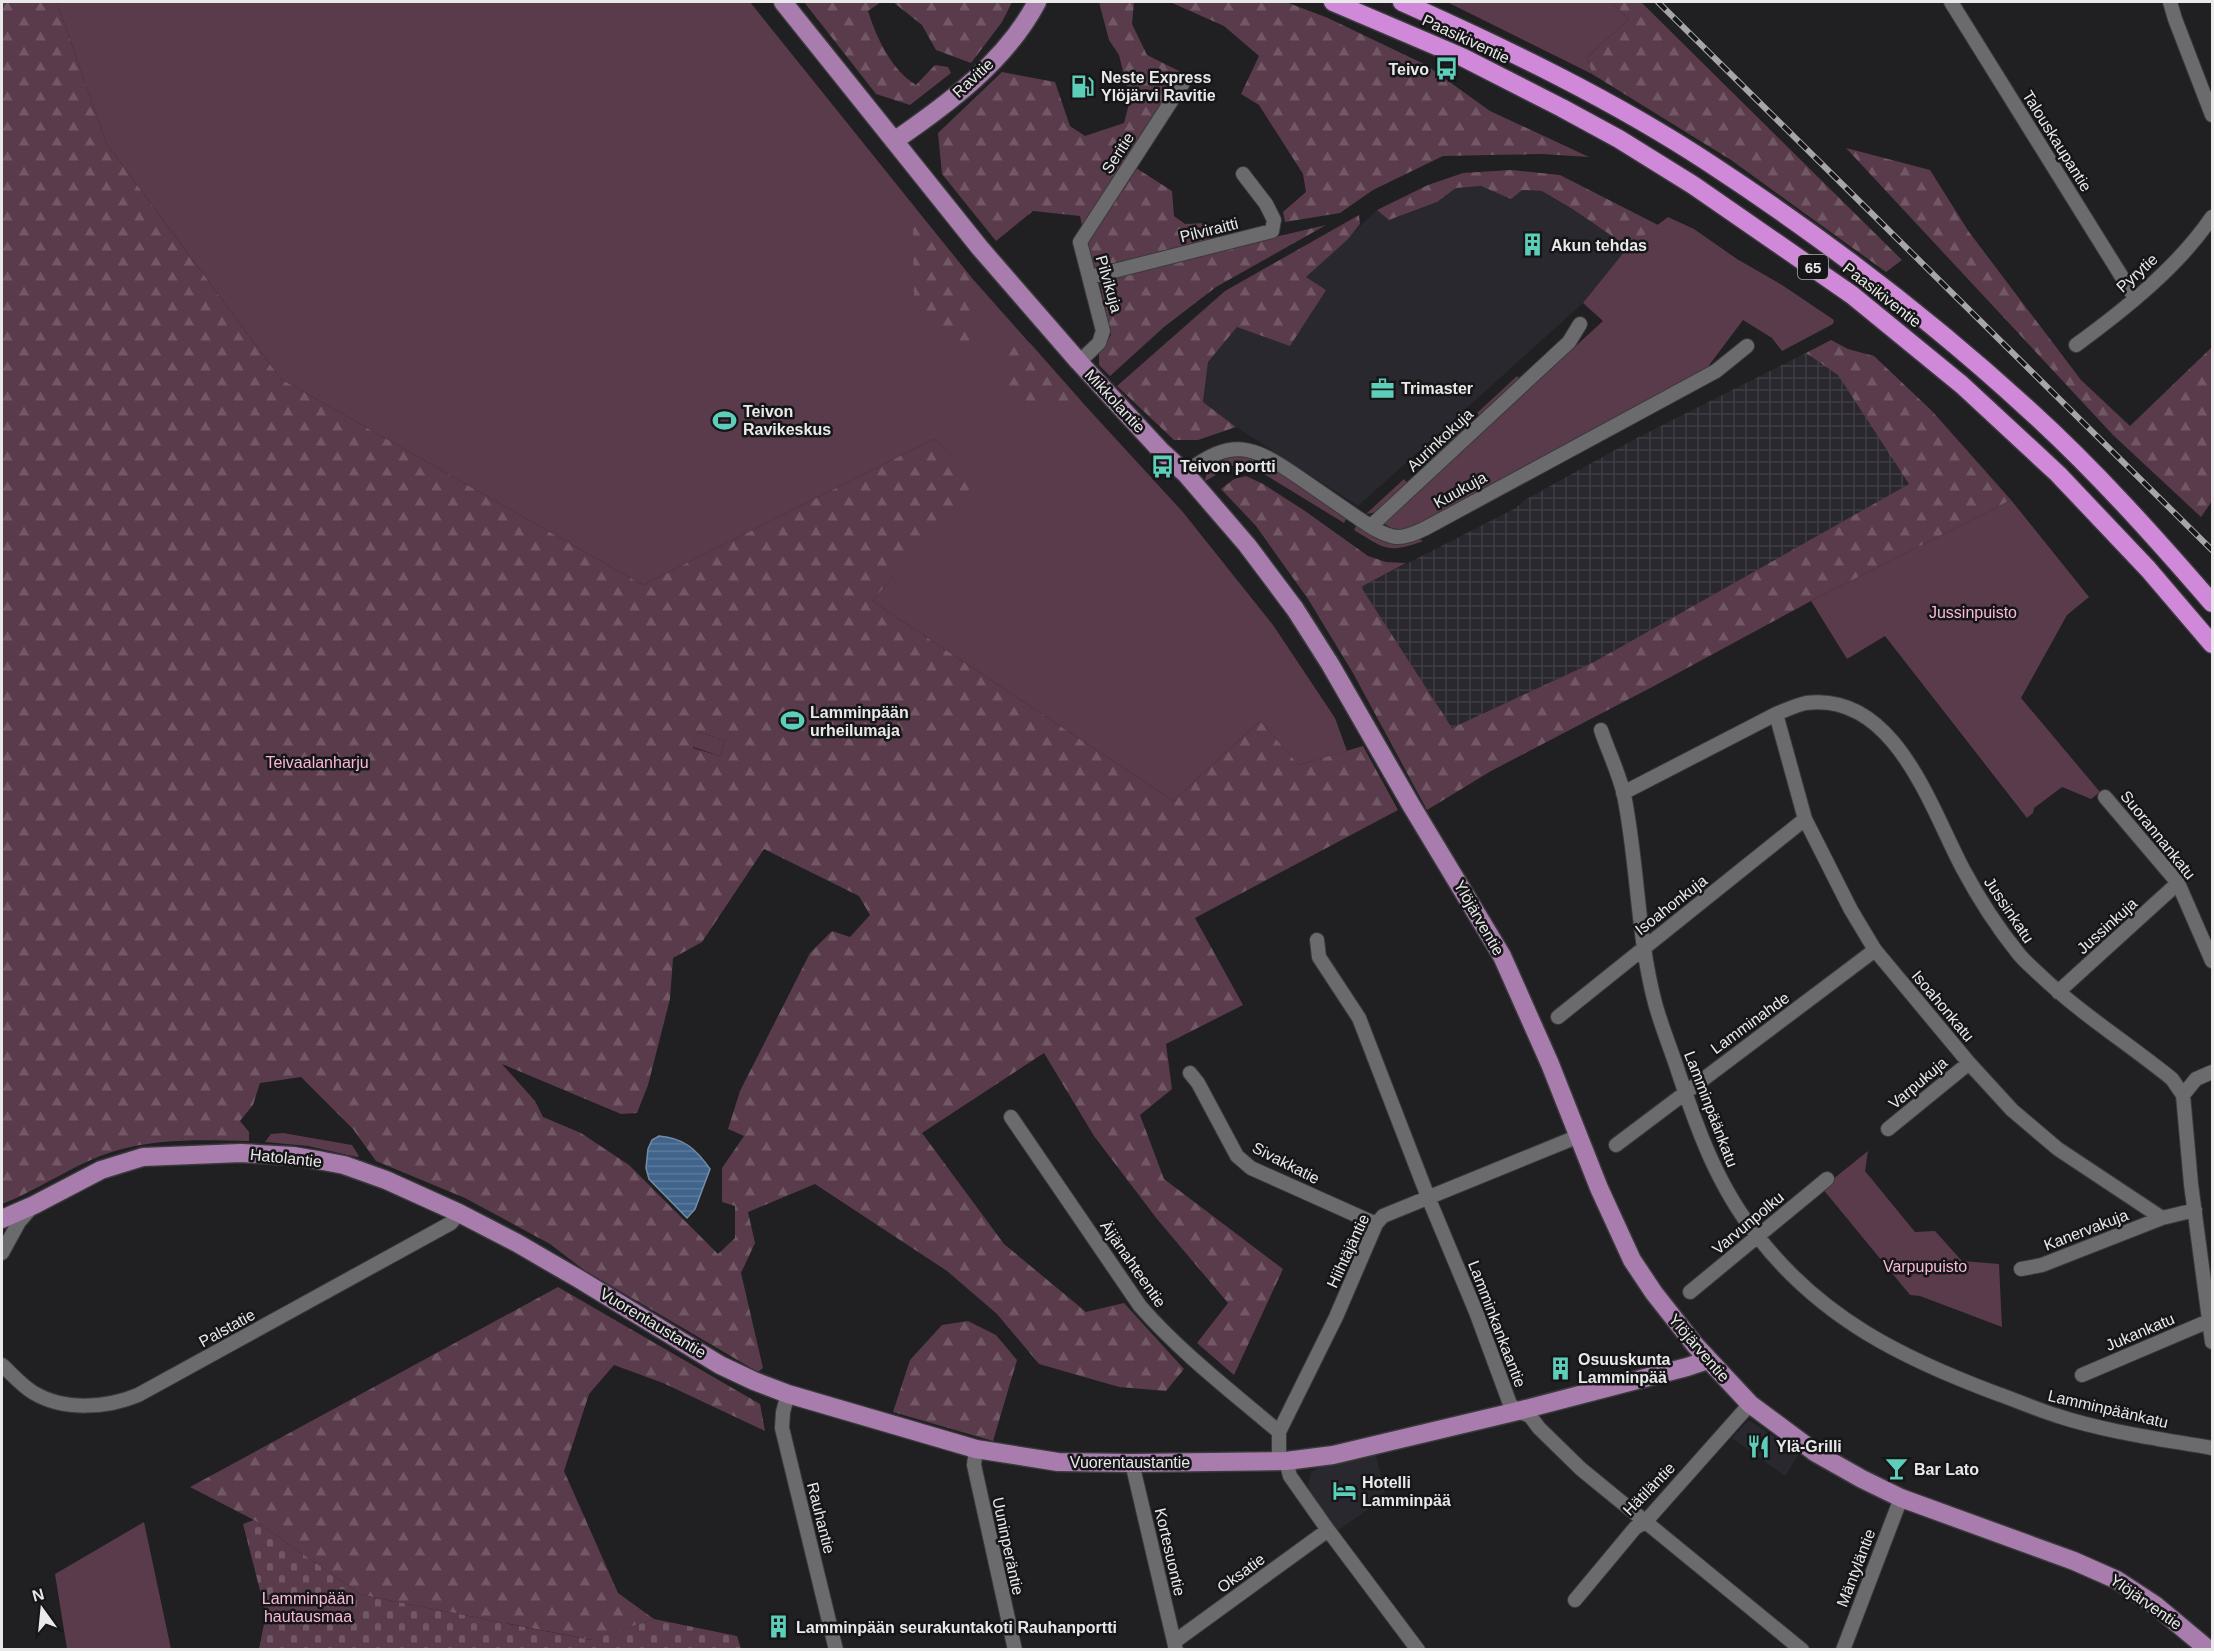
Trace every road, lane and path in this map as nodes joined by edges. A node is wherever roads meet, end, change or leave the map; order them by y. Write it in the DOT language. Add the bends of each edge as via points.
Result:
graph roads {
  1 [pos="783,2"];
  2 [pos="1037,2"];
  3 [pos="1333,2"];
  4 [pos="1402,2"];
  5 [pos="1951,2"];
  6 [pos="2170,2"];
  7 [pos="1184,83"];
  8 [pos="2212,115"];
  9 [pos="894,141"];
  10 [pos="1243,174"];
  11 [pos="2212,217"];
  12 [pos="1080,242"];
  13 [pos="1090,277"];
  14 [pos="2135,298"];
  15 [pos="1580,324"];
  16 [pos="2076,345"];
  17 [pos="1747,346"];
  18 [pos="1079,362"];
  19 [pos="1185,473"];
  20 [pos="1371,526"];
  21 [pos="2212,603"];
  22 [pos="2212,644"];
  23 [pos="1776,714"];
  24 [pos="1601,730"];
  25 [pos="1623,793"];
  26 [pos="2105,797"];
  27 [pos="1805,819"];
  28 [pos="1419,820"];
  29 [pos="2178,883"];
  30 [pos="1317,940"];
  31 [pos="1644,947"];
  32 [pos="1875,950"];
  33 [pos="2212,961"];
  34 [pos="2058,992"];
  35 [pos="1558,1017"];
  36 [pos="1969,1063"];
  37 [pos="1190,1072"];
  38 [pos="2212,1072"];
  39 [pos="1685,1091"];
  40 [pos="2183,1095"];
  41 [pos="1011,1117"];
  42 [pos="1888,1130"];
  43 [pos="1579,1136"];
  44 [pos="1616,1144"];
  45 [pos="1827,1179"];
  46 [pos="1428,1197"];
  47 [pos="34,1205"];
  48 [pos="2195,1210"];
  49 [pos="459,1212"];
  50 [pos="2162,1218"];
  51 [pos="2,1219"];
  52 [pos="1376,1224"];
  53 [pos="1758,1238"];
  54 [pos="2,1253"];
  55 [pos="2021,1269"];
  56 [pos="579,1279"];
  57 [pos="1690,1292"];
  58 [pos="2211,1320"];
  59 [pos="2212,1342"];
  60 [pos="1708,1360"];
  61 [pos="2,1365"];
  62 [pos="2082,1375"];
  63 [pos="788,1394"];
  64 [pos="1750,1404"];
  65 [pos="1518,1411"];
  66 [pos="1280,1432"];
  67 [pos="2212,1448"];
  68 [pos="976,1449"];
  69 [pos="1283,1461"];
  70 [pos="1132,1463"];
  71 [pos="1901,1498"];
  72 [pos="1646,1521"];
  73 [pos="1328,1530"];
  74 [pos="1575,1600"];
  75 [pos="2209,1644"];
  76 [pos="1175,1646"];
  77 [pos="836,1650"];
  78 [pos="1016,1650"];
  79 [pos="1418,1650"];
  80 [pos="1802,1650"];
  81 [pos="1843,1650"];
  1 -- 9 [label="main road, Mikkolantie"];
  2 -- 9 [label="main road, Ravitie" via="985,69"];
  3 -- 22 [label="highway, Paasikiventie / 65" via="1462,57 1619,139 1852,295 1962,385 2058,474"];
  4 -- 21 [label="highway, Paasikiventie / 65" via="1496,45 1628,115 1708,163 1866,272 2031,412 2115,496"];
  5 -- 14 [label="street, Talouskaupantie"];
  6 -- 8 [label="street"];
  7 -- 12 [label="street, Seritie"];
  9 -- 18 [label="main road, Mikkolantie"];
  10 -- 13 [label="street, Pilviraitti" via="1266,204 1274,220 1272,231"];
  11 -- 14 [label="street, Pyrytie" via="2191,245"];
  12 -- 13 [label="street, Pilvikuja"];
  13 -- 18 [label="street, Pilvikuja" via="1103,331 1099,343"];
  14 -- 16 [label="street, Pyrytie"];
  15 -- 20 [label="street, Aurinkokuja" via="1569,342"];
  17 -- 20 [label="street, Kuukuja" via="1716,371 1426,528 1396,537"];
  18 -- 19 [label="main road, Mikkolantie"];
  19 -- 20 [label="street, Kuukuja" via="1218,453 1251,450 1272,459"];
  19 -- 28 [label="main road, Mikkolantie" via="1295,609"];
  23 -- 25 [label="street, Jussinkatu"];
  23 -- 27 [label="street, Isoahonkatu"];
  23 -- 34 [label="street, Jussinkatu" via="1799,705 1824,703 1856,712 1881,728 1915,774 1963,870 1994,921 2019,955"];
  24 -- 25 [label="street, Lamminpäänkatu"];
  25 -- 31 [label="street, Lamminpäänkatu"];
  26 -- 29 [label="street, Suorannankatu"];
  27 -- 31 [label="street, Isoahonkuja"];
  27 -- 32 [label="street, Isoahonkatu"];
  28 -- 43 [label="main road, Ylöjärventie" via="1502,956"];
  29 -- 33 [label="street, Suorannankatu"];
  29 -- 34 [label="street, Jussinkuja"];
  30 -- 46 [label="street, Lamminkankaantie" via="1319,957 1359,1018"];
  31 -- 35 [label="street, Isoahonkuja"];
  31 -- 39 [label="street, Lamminpäänkatu" via="1655,1004"];
  32 -- 36 [label="street, Isoahonkatu"];
  32 -- 39 [label="street, Lamminahde"];
  34 -- 40 [label="street, Jussinkatu" via="2172,1079"];
  36 -- 42 [label="street, Varpukuja"];
  36 -- 50 [label="street, Isoahonkatu" via="2012,1110 2058,1149"];
  37 -- 52 [label="street, Sivakkatie" via="1237,1156 1251,1167"];
  38 -- 40 [label="street" via="2196,1079"];
  39 -- 44 [label="street, Lamminahde"];
  39 -- 53 [label="street, Lamminpäänkatu" via="1716,1173"];
  40 -- 48 [label="street"];
  41 -- 66 [label="street, Äijänahteentie" via="1140,1306 1201,1366"];
  43 -- 46 [label="street, Hiihtäjäntie"];
  43 -- 60 [label="main road, Ylöjärventie" via="1632,1260"];
  45 -- 53 [label="street, Varvunpolku"];
  46 -- 52 [label="street, Hiihtäjäntie" via="1383,1216"];
  46 -- 65 [label="street, Lamminkankaantie" via="1510,1404"];
  47 -- 49 [label="main road, Hatolantie" via="101,1170 131,1160 247,1154 292,1156 344,1166"];
  47 -- 51 [label="main road"];
  47 -- 54 [label="street, Hatolantie"];
  48 -- 50 [label="street"];
  48 -- 58 [label="street"];
  49 -- 56 [label="main road, Hatolantie"];
  49 -- 61 [label="street, Palstatie" via="451,1223 123,1402 61,1404 33,1393"];
  50 -- 55 [label="street, Kanervakuja" via="2042,1265"];
  52 -- 66 [label="street, Hiihtäjäntie"];
  53 -- 57 [label="street, Varvunpolku"];
  53 -- 67 [label="street, Lamminpäänkatu" via="1811,1295 1851,1324 1926,1366 2058,1417"];
  56 -- 63 [label="main road, Vuorentaustantie" via="720,1365"];
  58 -- 59 [label="street"];
  58 -- 62 [label="street, Jukankatu"];
  60 -- 64 [label="main road, Ylöjärventie"];
  60 -- 65 [label="main road, Vuorentaustantie"];
  63 -- 68 [label="main road, Vuorentaustantie"];
  63 -- 77 [label="street, Rauhantie" via="782,1420 784,1438"];
  64 -- 71 [label="main road, Ylöjärventie" via="1816,1453"];
  64 -- 72 [label="street, Hätiläntie"];
  65 -- 69 [label="main road, Vuorentaustantie" via="1333,1455"];
  65 -- 72 [label="street, Lamminkankaantie" via="1530,1416 1581,1468"];
  66 -- 69 [label="street, Hiihtäjäntie"];
  68 -- 70 [label="main road, Vuorentaustantie" via="1058,1462"];
  68 -- 78 [label="street, Uuninperäntie" via="974,1465"];
  69 -- 70 [label="main road, Vuorentaustantie"];
  69 -- 73 [label="street"];
  70 -- 76 [label="street, Kortesuontie"];
  71 -- 75 [label="main road, Ylöjärventie" via="2117,1580"];
  71 -- 81 [label="street, Mäntyläntie"];
  72 -- 74 [label="street, Hätiläntie" via="1635,1528"];
  72 -- 80 [label="street, Lamminkankaantie"];
  73 -- 76 [label="street, Oksatie"];
  73 -- 79 [label="street"];
}
